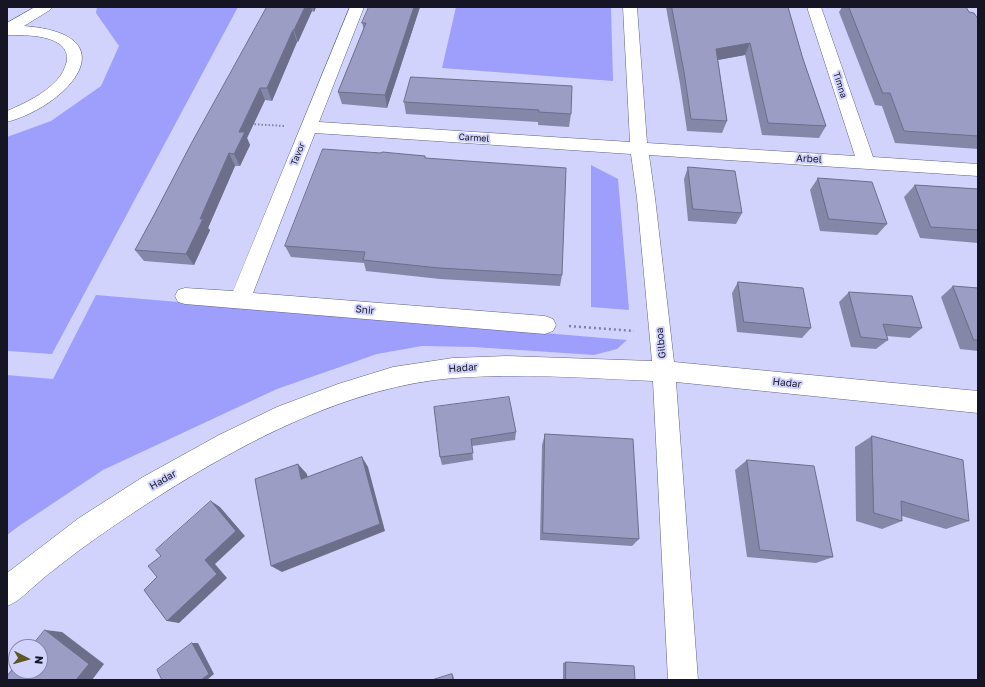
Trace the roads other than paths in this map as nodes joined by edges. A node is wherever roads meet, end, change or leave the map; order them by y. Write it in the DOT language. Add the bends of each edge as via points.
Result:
graph roads {
  1 [pos="357,7"];
  2 [pos="630,7"];
  3 [pos="814,7"];
  4 [pos="52,18"];
  5 [pos="7,30"];
  6 [pos="7,117"];
  7 [pos="309,127"];
  8 [pos="640,149"];
  9 [pos="866,163"];
  10 [pos="978,170"];
  11 [pos="185,296"];
  12 [pos="240,300"];
  13 [pos="545,325"];
  14 [pos="664,371"];
  15 [pos="978,402"];
  16 [pos="7,592"];
  17 [pos="683,680"];
  1 -- 7 [label="street, Tavor"];
  2 -- 8 [label="street, Gilboa"];
  3 -- 9 [label="street, Timna"];
  4 -- 5 [label="street" via="23,21"];
  4 -- 5 [label="street" via="29,30"];
  4 -- 6 [label="street" via="74,53 70,72 64,82 39,102"];
  7 -- 8 [label="street, Carmel"];
  7 -- 12 [label="street, Tavor"];
  8 -- 9 [label="street, Arbel"];
  8 -- 14 [label="street, Gilboa"];
  9 -- 10 [label="street, Arbel"];
  11 -- 12 [label="street, Snir"];
  12 -- 13 [label="street, Snir"];
  14 -- 15 [label="street, Hadar"];
  14 -- 16 [label="street, Hadar" via="507,366 453,368 393,377 338,394 279,418 228,443 152,486 88,526"];
  14 -- 17 [label="street, Gilboa"];
}
